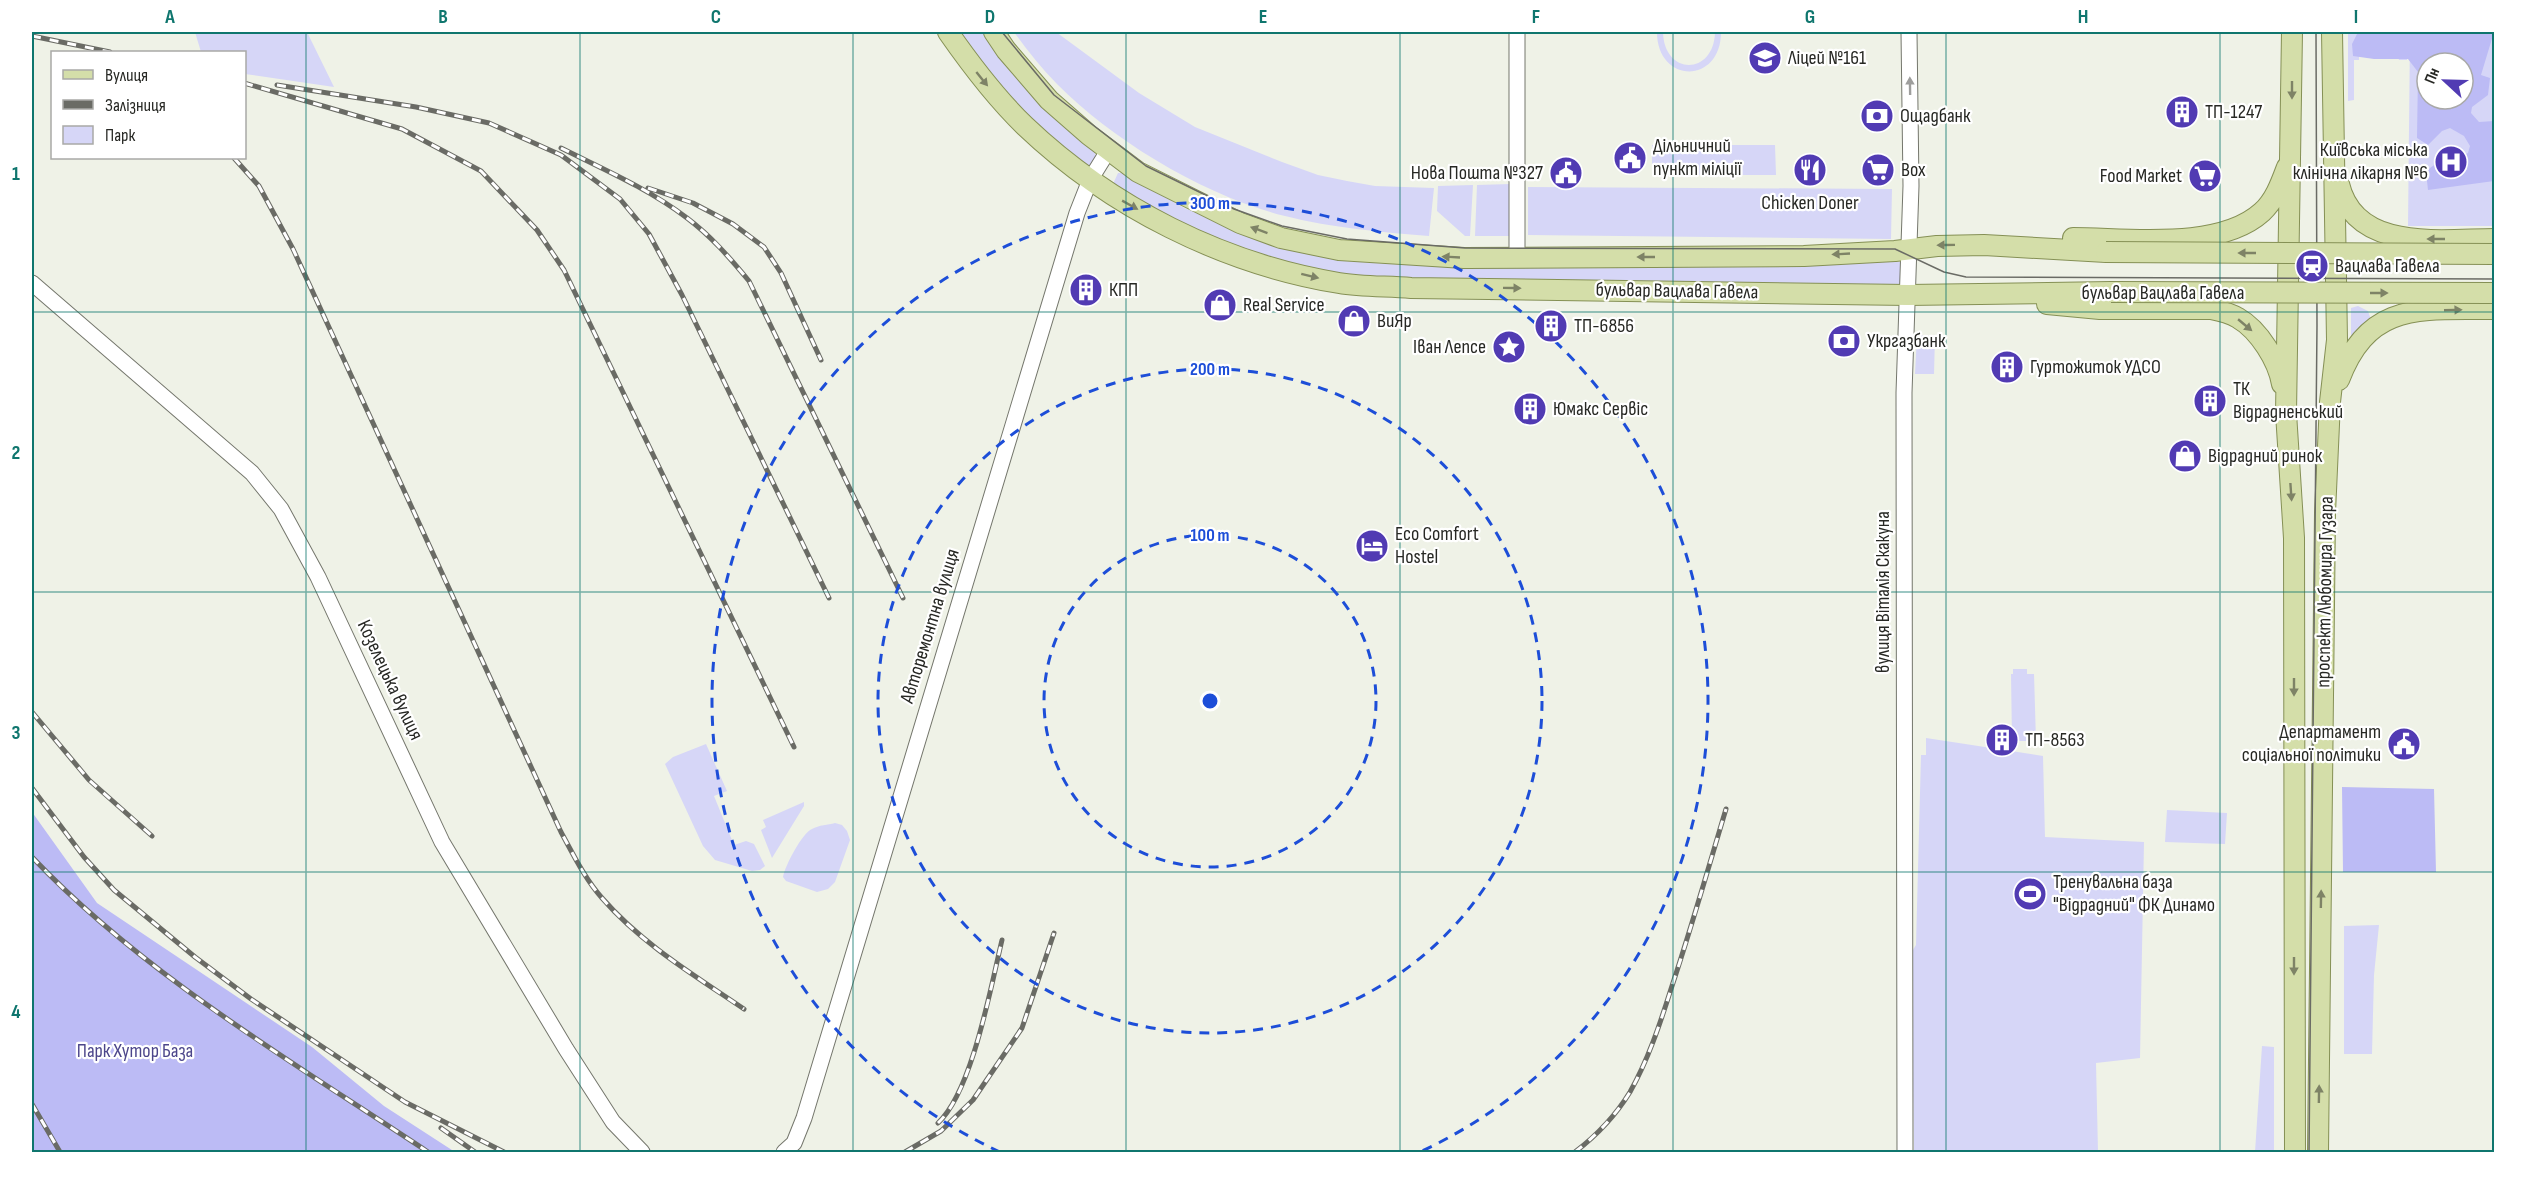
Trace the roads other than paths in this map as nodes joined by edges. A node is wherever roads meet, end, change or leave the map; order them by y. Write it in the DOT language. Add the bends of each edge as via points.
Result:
graph roads {
  1 [pos="948,32"];
  2 [pos="994,32"];
  3 [pos="1517,32"];
  4 [pos="1909,32"];
  5 [pos="2292,32"];
  6 [pos="2332,32"];
  7 [pos="2336,150"];
  8 [pos="1108,151"];
  9 [pos="2292,154"];
  10 [pos="1090,180"];
  11 [pos="2494,239"];
  12 [pos="1984,245"];
  13 [pos="1909,249"];
  14 [pos="2494,254"];
  15 [pos="1518,257"];
  16 [pos="32,283"];
  17 [pos="2494,293"];
  18 [pos="1961,294"];
  19 [pos="1908,295"];
  20 [pos="2494,309"];
  21 [pos="2330,402"];
  22 [pos="2286,413"];
  23 [pos="642,1152"];
  24 [pos="784,1152"];
  25 [pos="1905,1152"];
  26 [pos="2295,1152"];
  27 [pos="2318,1152"];
  1 -- 10 [label="main road, бульвар Вацлава Гавела, one-way" via="982,80 1026,127"];
  2 -- 8 [label="main road, бульвар Вацлава Гавела" via="1049,100"];
  3 -- 15 [label="street"];
  13 -- 4 [label="street, вулиця Віталія Скакуна, one-way"];
  5 -- 9 [label="main road, проспект Любомира Гузара, one-way"];
  6 -- 7 [label="main road, проспект Любомира Гузара"];
  11 -- 7 [label="main road, one-way" via="2405,238 2371,227 2344,197"];
  7 -- 21 [label="main road, проспект Любомира Гузара" via="2337,340"];
  8 -- 10 [label="street, Авторемонтна вулиця"];
  15 -- 8 [label="main road, бульвар Вацлава Гавела, one-way" via="1464,258 1339,250 1281,238 1187,198"];
  9 -- 12 [label="main road" via="2275,196 2263,211 2224,233 2185,239 2064,238"];
  9 -- 22 [label="main road, проспект Любомира Гузара"];
  10 -- 19 [label="main road, бульвар Вацлава Гавела, one-way" via="1215,249 1339,283 1411,288"];
  10 -- 24 [label="street, Авторемонтна вулиця" via="804,1118 794,1143"];
  12 -- 13 [label="main road, бульвар Вацлава Гавела, one-way"];
  14 -- 12 [label="main road, бульвар Вацлава Гавела, one-way, bridge" via="2106,252"];
  13 -- 15 [label="main road, бульвар Вацлава Гавела, one-way" via="1804,256"];
  13 -- 19 [label="street, вулиця Віталія Скакуна"];
  16 -- 23 [label="street, Козелецька вулиця" via="252,474 281,509 318,577 442,842 613,1122"];
  18 -- 17 [label="main road, бульвар Вацлава Гавела, one-way, bridge"];
  18 -- 19 [label="main road, бульвар Вацлава Гавела"];
  18 -- 22 [label="main road, one-way" via="2100,309 2211,309 2226,313 2240,319 2264,345 2281,379"];
  19 -- 25 [label="street, вулиця Віталія Скакуна" via="1904,393"];
  21 -- 20 [label="main road, one-way" via="2347,358 2356,343 2376,325 2416,311"];
  27 -- 21 [label="main road, проспект Любомира Гузара, one-way"];
  22 -- 26 [label="main road, проспект Любомира Гузара, one-way" via="2294,538"];
}
